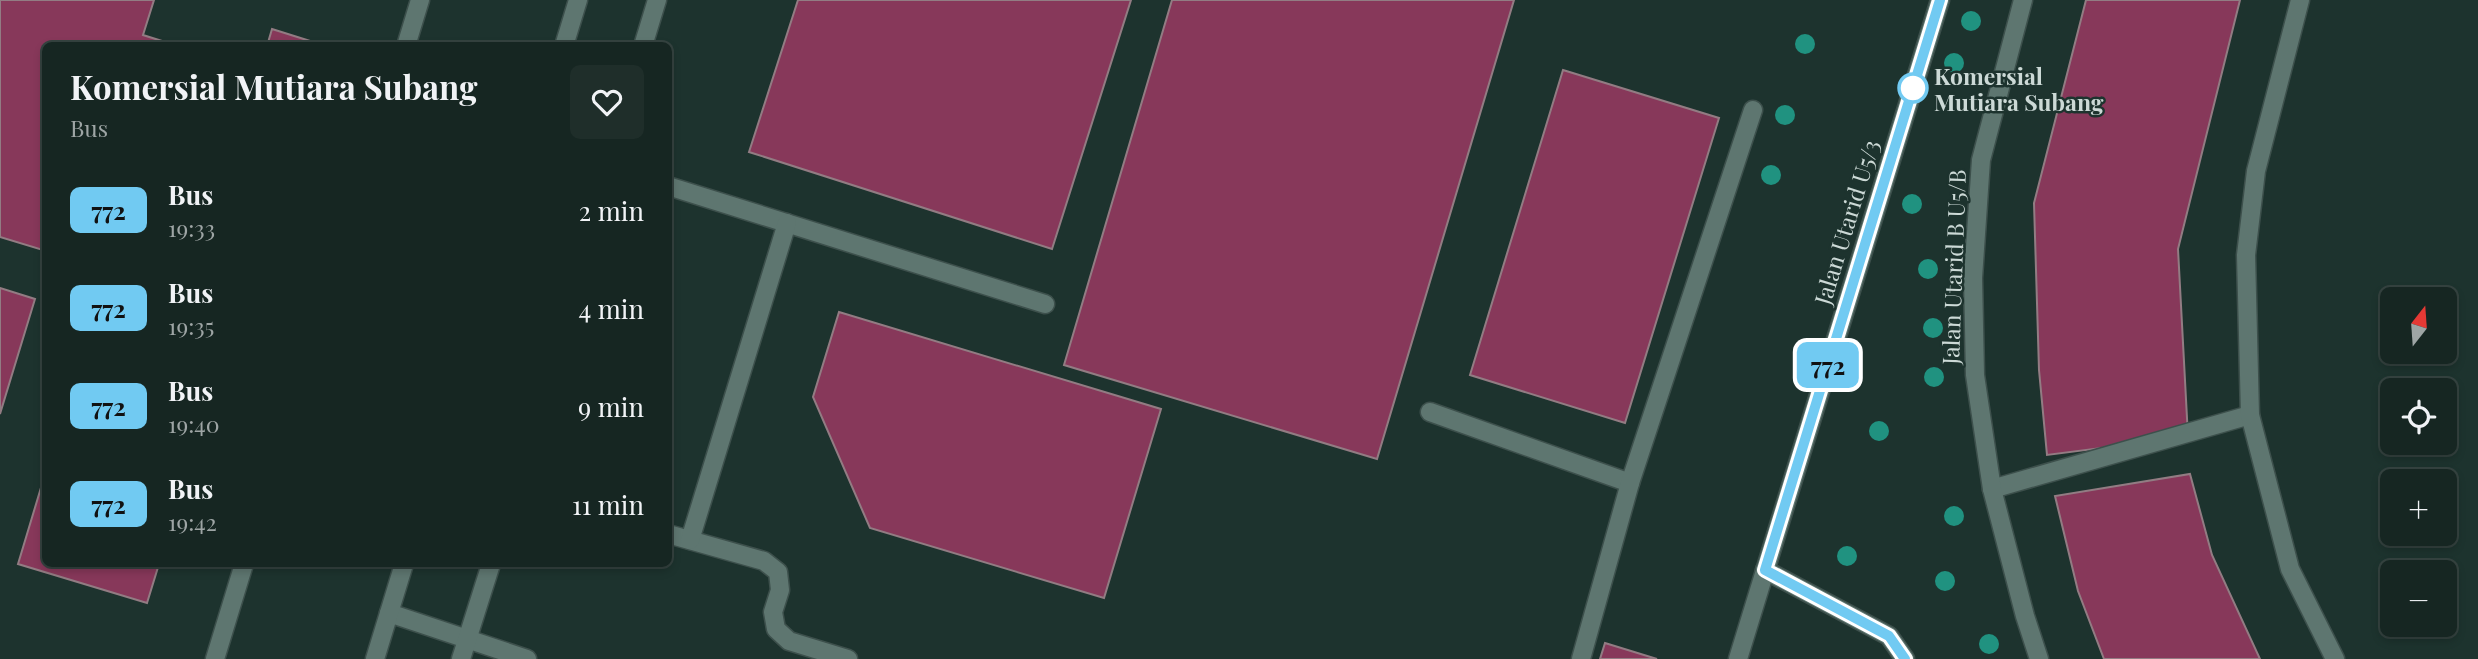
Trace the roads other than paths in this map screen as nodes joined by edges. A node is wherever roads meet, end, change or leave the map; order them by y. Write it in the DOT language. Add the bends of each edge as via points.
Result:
graph roads {
  1 [pos="421,0"];
  2 [pos="578,0"];
  3 [pos="657,0"];
  4 [pos="1940,0"];
  5 [pos="2023,0"];
  6 [pos="2300,0"];
  7 [pos="407,42"];
  8 [pos="565,42"];
  9 [pos="644,42"];
  10 [pos="1753,110"];
  11 [pos="672,187"];
  12 [pos="787,223"];
  13 [pos="1045,304"];
  14 [pos="1430,412"];
  15 [pos="2250,415"];
  16 [pos="1630,483"];
  17 [pos="1992,489"];
  18 [pos="672,535"];
  19 [pos="690,540"];
  20 [pos="243,567"];
  21 [pos="403,567"];
  22 [pos="490,567"];
  23 [pos="1765,570"];
  24 [pos="389,613"];
  25 [pos="468,640"];
  26 [pos="215,659"];
  27 [pos="375,659"];
  28 [pos="461,659"];
  29 [pos="527,659"];
  30 [pos="848,659"];
  31 [pos="1581,659"];
  32 [pos="1738,659"];
  33 [pos="1905,659"];
  34 [pos="2039,659"];
  35 [pos="2335,659"];
  1 -- 7 [label="street"];
  2 -- 8 [label="street"];
  3 -- 9 [label="street"];
  4 -- 23 [label="street, Jalan Utarid U5/3"];
  5 -- 17 [label="street, Jalan Utarid B U5/B" via="1981,160 1973,278 1975,375"];
  6 -- 15 [label="street" via="2256,172 2246,255"];
  10 -- 16 [label="street"];
  11 -- 12 [label="street"];
  12 -- 13 [label="street"];
  12 -- 19 [label="street"];
  14 -- 16 [label="street"];
  15 -- 17 [label="street"];
  15 -- 35 [label="street" via="2290,569"];
  16 -- 31 [label="street"];
  17 -- 34 [label="street, Jalan Utarid B U5/B"];
  18 -- 19 [label="street"];
  19 -- 30 [label="street" via="764,561 778,572 780,590 773,612 776,629 789,641"];
  20 -- 26 [label="street"];
  21 -- 24 [label="street"];
  22 -- 25 [label="street"];
  23 -- 32 [label="street, Jalan Utarid U5/3"];
  23 -- 33 [label="street" via="1889,636"];
  24 -- 25 [label="street"];
  24 -- 27 [label="street"];
  25 -- 28 [label="street"];
  25 -- 29 [label="street"];
}
